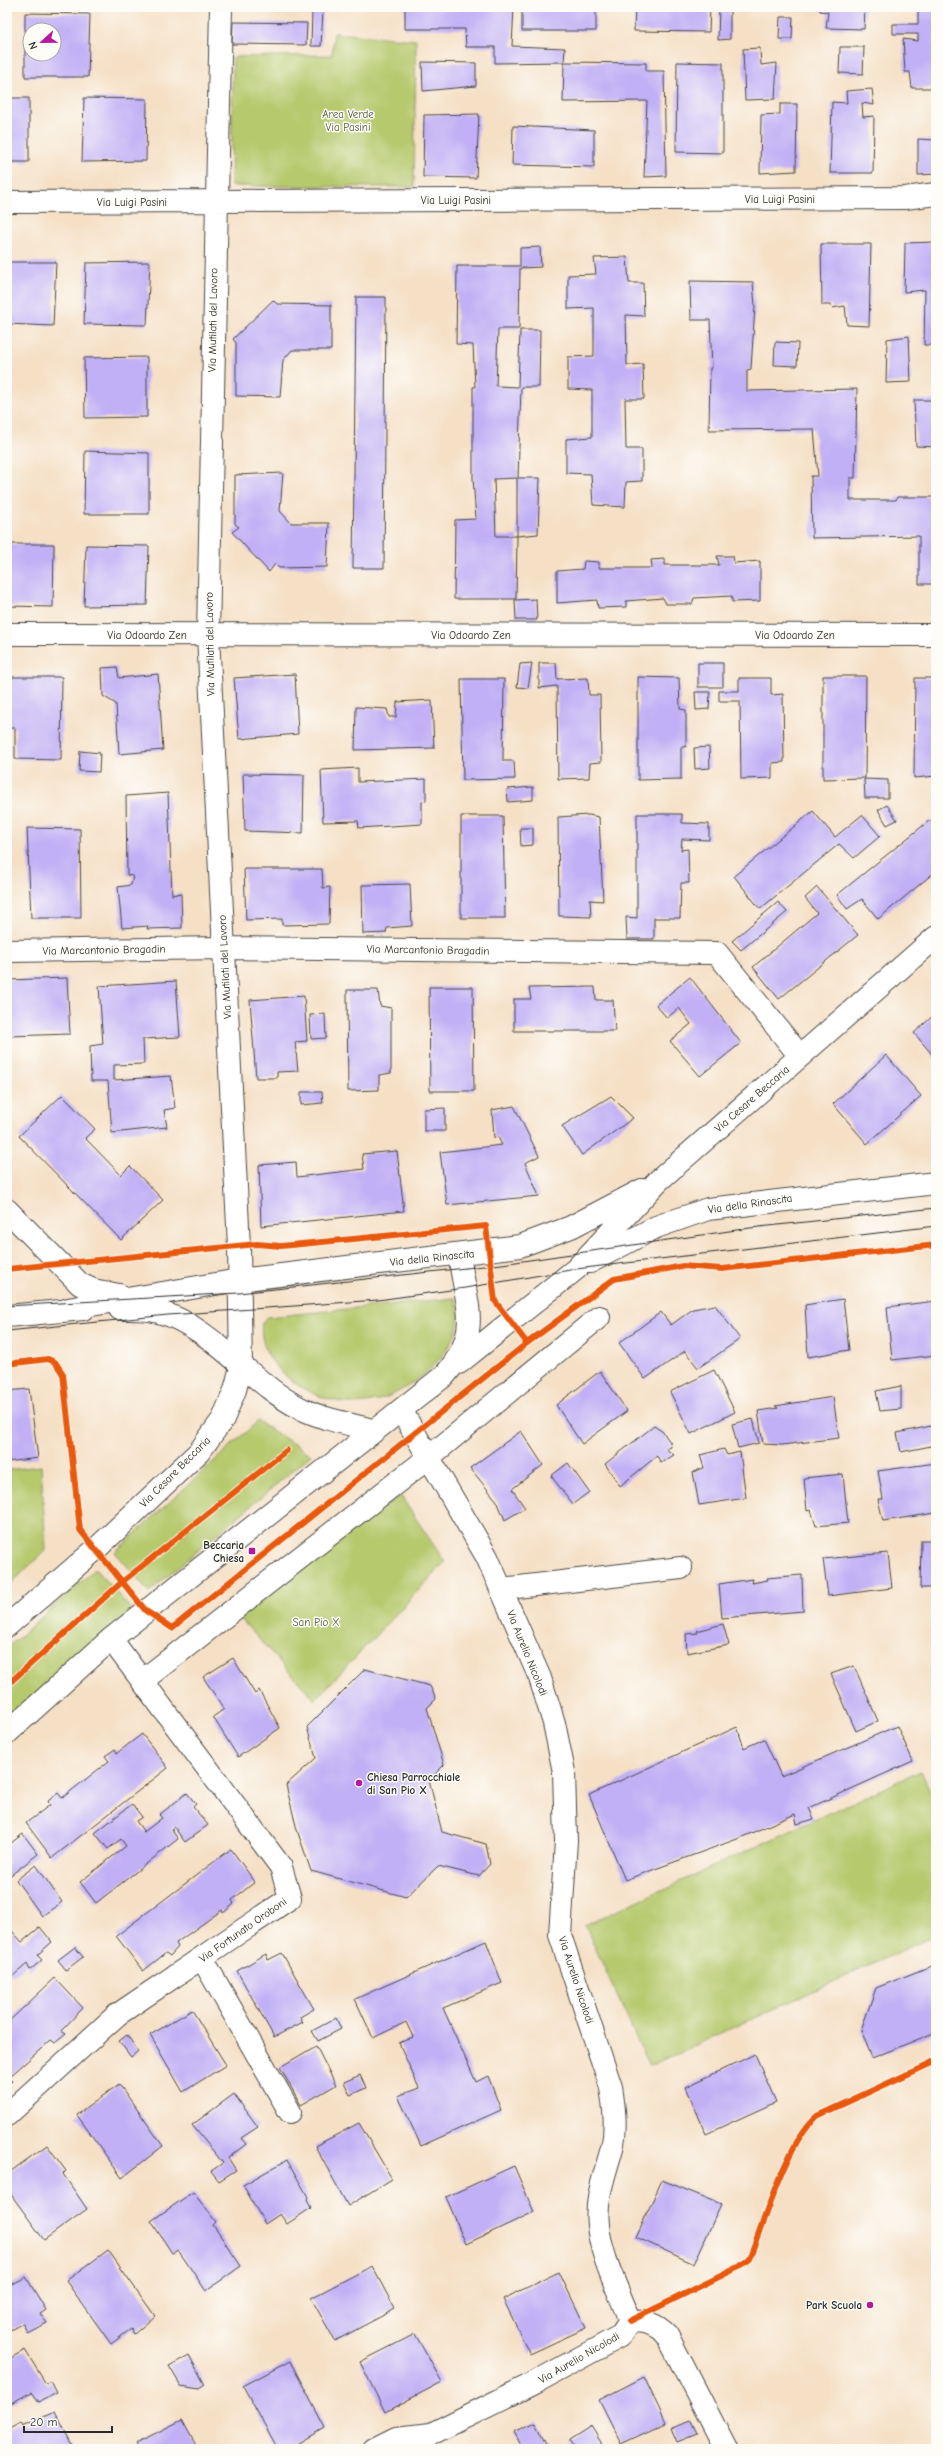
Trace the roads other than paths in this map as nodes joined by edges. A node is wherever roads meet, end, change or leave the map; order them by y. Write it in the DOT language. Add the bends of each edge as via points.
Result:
graph roads {
  1 [pos="221,7"];
  2 [pos="936,194"];
  3 [pos="905,198"];
  4 [pos="7,202"];
  5 [pos="215,202"];
  6 [pos="936,202"];
  7 [pos="7,634"];
  8 [pos="208,635"];
  9 [pos="936,635"];
  10 [pos="936,937"];
  11 [pos="224,948"];
  12 [pos="7,951"];
  13 [pos="800,1056"];
  14 [pos="658,1181"];
  15 [pos="936,1183"];
  16 [pos="7,1210"];
  17 [pos="459,1254"];
  18 [pos="576,1269"];
  19 [pos="239,1280"];
  20 [pos="130,1297"];
  21 [pos="68,1309"];
  22 [pos="7,1316"];
  23 [pos="600,1317"];
  24 [pos="241,1367"];
  25 [pos="445,1375"];
  26 [pos="401,1410"];
  27 [pos="373,1430"];
  28 [pos="428,1458"];
  29 [pos="681,1568"];
  30 [pos="501,1589"];
  31 [pos="7,1626"];
  32 [pos="111,1639"];
  33 [pos="142,1680"];
  34 [pos="7,1733"];
  35 [pos="202,1958"];
  36 [pos="290,2112"];
  37 [pos="7,2116"];
  38 [pos="630,2321"];
  39 [pos="431,2434"];
  40 [pos="375,2449"];
  41 [pos="414,2449"];
  42 [pos="726,2449"];
  1 -- 5 [label="street, Via Mutilati del Lavoro"];
  2 -- 3 [label="street, Via Luigi Pasini"];
  3 -- 5 [label="street, Via Luigi Pasini"];
  3 -- 6 [label="street, Via Luigi Pasini"];
  4 -- 5 [label="street, Via Luigi Pasini"];
  5 -- 8 [label="street, Via Mutilati del Lavoro"];
  7 -- 8 [label="street, Via Odoardo Zen"];
  8 -- 9 [label="street, Via Odoardo Zen"];
  8 -- 11 [label="street, Via Mutilati del Lavoro"];
  10 -- 13 [label="street, Via Cesare Beccaria"];
  11 -- 12 [label="street, Via Marcantonio Bragadin"];
  11 -- 13 [label="street, Via Marcantonio Bragadin" via="717,953"];
  11 -- 19 [label="street, Via Mutilati del Lavoro"];
  13 -- 14 [label="street, Via Cesare Beccaria"];
  14 -- 17 [label="street, Via della Rinascita" via="547,1238 520,1246"];
  14 -- 18 [label="street, Via Cesare Beccaria"];
  15 -- 18 [label="street, Via della Rinascita" via="708,1209 656,1227"];
  16 -- 20 [label="street" via="80,1284 93,1290"];
  17 -- 19 [label="street, Via della Rinascita"];
  17 -- 25 [label="street" via="469,1330 460,1357"];
  18 -- 25 [label="street"];
  19 -- 20 [label="street, Via della Rinascita"];
  19 -- 24 [label="street, Via Mutilati del Lavoro"];
  20 -- 21 [label="street, Via della Rinascita"];
  21 -- 22 [label="street"];
  21 -- 24 [label="street" via="131,1309 168,1314 190,1325"];
  23 -- 28 [label="street"];
  24 -- 27 [label="street" via="299,1408"];
  24 -- 31 [label="street, Via Cesare Beccaria" via="223,1418 199,1452 96,1549"];
  25 -- 26 [label="street"];
  26 -- 27 [label="street"];
  26 -- 28 [label="street, Via Aurelio Nicolodi"];
  27 -- 32 [label="street"];
  28 -- 30 [label="street, Via Aurelio Nicolodi" via="487,1557"];
  28 -- 33 [label="street"];
  29 -- 30 [label="street"];
  30 -- 38 [label="street, Via Aurelio Nicolodi" via="540,1678 554,1723 564,1772 566,1841 560,1935 611,2087 615,2132 598,2198 598,2225 603,2251"];
  32 -- 33 [label="street, Via Fortunato Oroboni"];
  32 -- 34 [label="street"];
  33 -- 35 [label="street, Via Fortunato Oroboni" via="281,1867 290,1898"];
  35 -- 36 [label="street"];
  35 -- 37 [label="street, Via Fortunato Oroboni" via="117,2015"];
  38 -- 39 [label="street, Via Aurelio Nicolodi" via="620,2336 534,2383"];
  38 -- 42 [label="street" via="658,2326 667,2336"];
  39 -- 40 [label="street, Via Aurelio Nicolodi" via="397,2438"];
  39 -- 41 [label="street, Via Aurelio Nicolodi"];
}
